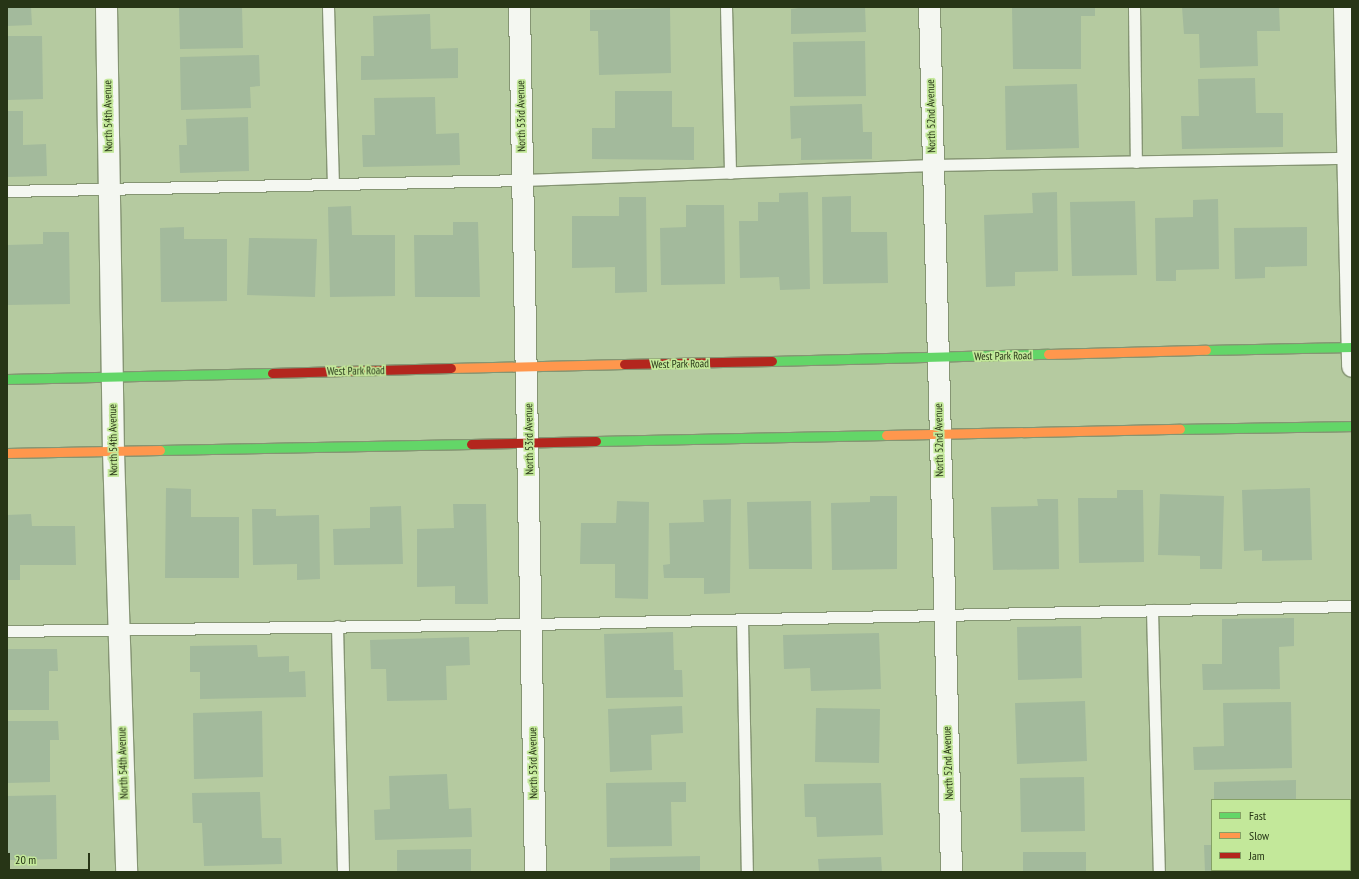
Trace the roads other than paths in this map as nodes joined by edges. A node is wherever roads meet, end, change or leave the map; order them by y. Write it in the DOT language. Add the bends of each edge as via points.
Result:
graph roads {
  1 [pos="106,7"];
  2 [pos="328,7"];
  3 [pos="519,7"];
  4 [pos="726,7"];
  5 [pos="929,7"];
  6 [pos="1134,7"];
  7 [pos="1344,7"];
  8 [pos="1350,159"];
  9 [pos="1136,162"];
  10 [pos="933,165"];
  11 [pos="730,173"];
  12 [pos="523,180"];
  13 [pos="333,184"];
  14 [pos="109,188"];
  15 [pos="7,191"];
  16 [pos="1352,347"];
  17 [pos="937,358"];
  18 [pos="1352,366"];
  19 [pos="527,367"];
  20 [pos="112,376"];
  21 [pos="7,379"];
  22 [pos="1352,426"];
  23 [pos="938,433"];
  24 [pos="529,443"];
  25 [pos="113,451"];
  26 [pos="7,453"];
  27 [pos="1352,606"];
  28 [pos="1152,610"];
  29 [pos="944,614"];
  30 [pos="742,619"];
  31 [pos="532,624"];
  32 [pos="337,626"];
  33 [pos="119,627"];
  34 [pos="7,631"];
  35 [pos="126,872"];
  36 [pos="343,872"];
  37 [pos="535,872"];
  38 [pos="747,872"];
  39 [pos="951,872"];
  40 [pos="1159,872"];
  1 -- 14 [label="street, North 54th Avenue"];
  2 -- 13 [label="lane"];
  3 -- 12 [label="street, North 53rd Avenue"];
  4 -- 11 [label="lane"];
  5 -- 10 [label="street, North 52nd Avenue"];
  6 -- 9 [label="lane"];
  7 -- 8 [label="street"];
  8 -- 9 [label="lane"];
  8 -- 16 [label="street"];
  9 -- 10 [label="lane"];
  10 -- 11 [label="lane"];
  10 -- 17 [label="street, North 52nd Avenue"];
  11 -- 12 [label="lane"];
  12 -- 13 [label="lane"];
  12 -- 19 [label="street, North 53rd Avenue"];
  13 -- 14 [label="lane"];
  14 -- 15 [label="lane"];
  14 -- 20 [label="street, North 54th Avenue"];
  16 -- 17 [label="street, West Park Road"];
  16 -- 18 [label="street"];
  17 -- 19 [label="street, West Park Road"];
  17 -- 23 [label="street, North 52nd Avenue"];
  19 -- 20 [label="street, West Park Road"];
  19 -- 24 [label="street, North 53rd Avenue"];
  20 -- 21 [label="street, West Park Road"];
  20 -- 25 [label="street, North 54th Avenue"];
  22 -- 23 [label="street"];
  23 -- 24 [label="street"];
  23 -- 29 [label="street, North 52nd Avenue"];
  24 -- 25 [label="street"];
  24 -- 31 [label="street, North 53rd Avenue"];
  25 -- 26 [label="street"];
  25 -- 33 [label="street, North 54th Avenue"];
  27 -- 28 [label="lane"];
  28 -- 29 [label="lane"];
  28 -- 40 [label="lane"];
  29 -- 30 [label="lane"];
  29 -- 39 [label="street, North 52nd Avenue"];
  30 -- 31 [label="lane"];
  30 -- 38 [label="lane"];
  31 -- 32 [label="lane"];
  31 -- 37 [label="street, North 53rd Avenue"];
  32 -- 33 [label="lane"];
  32 -- 36 [label="lane"];
  33 -- 34 [label="lane"];
  33 -- 35 [label="street, North 54th Avenue"];
}
